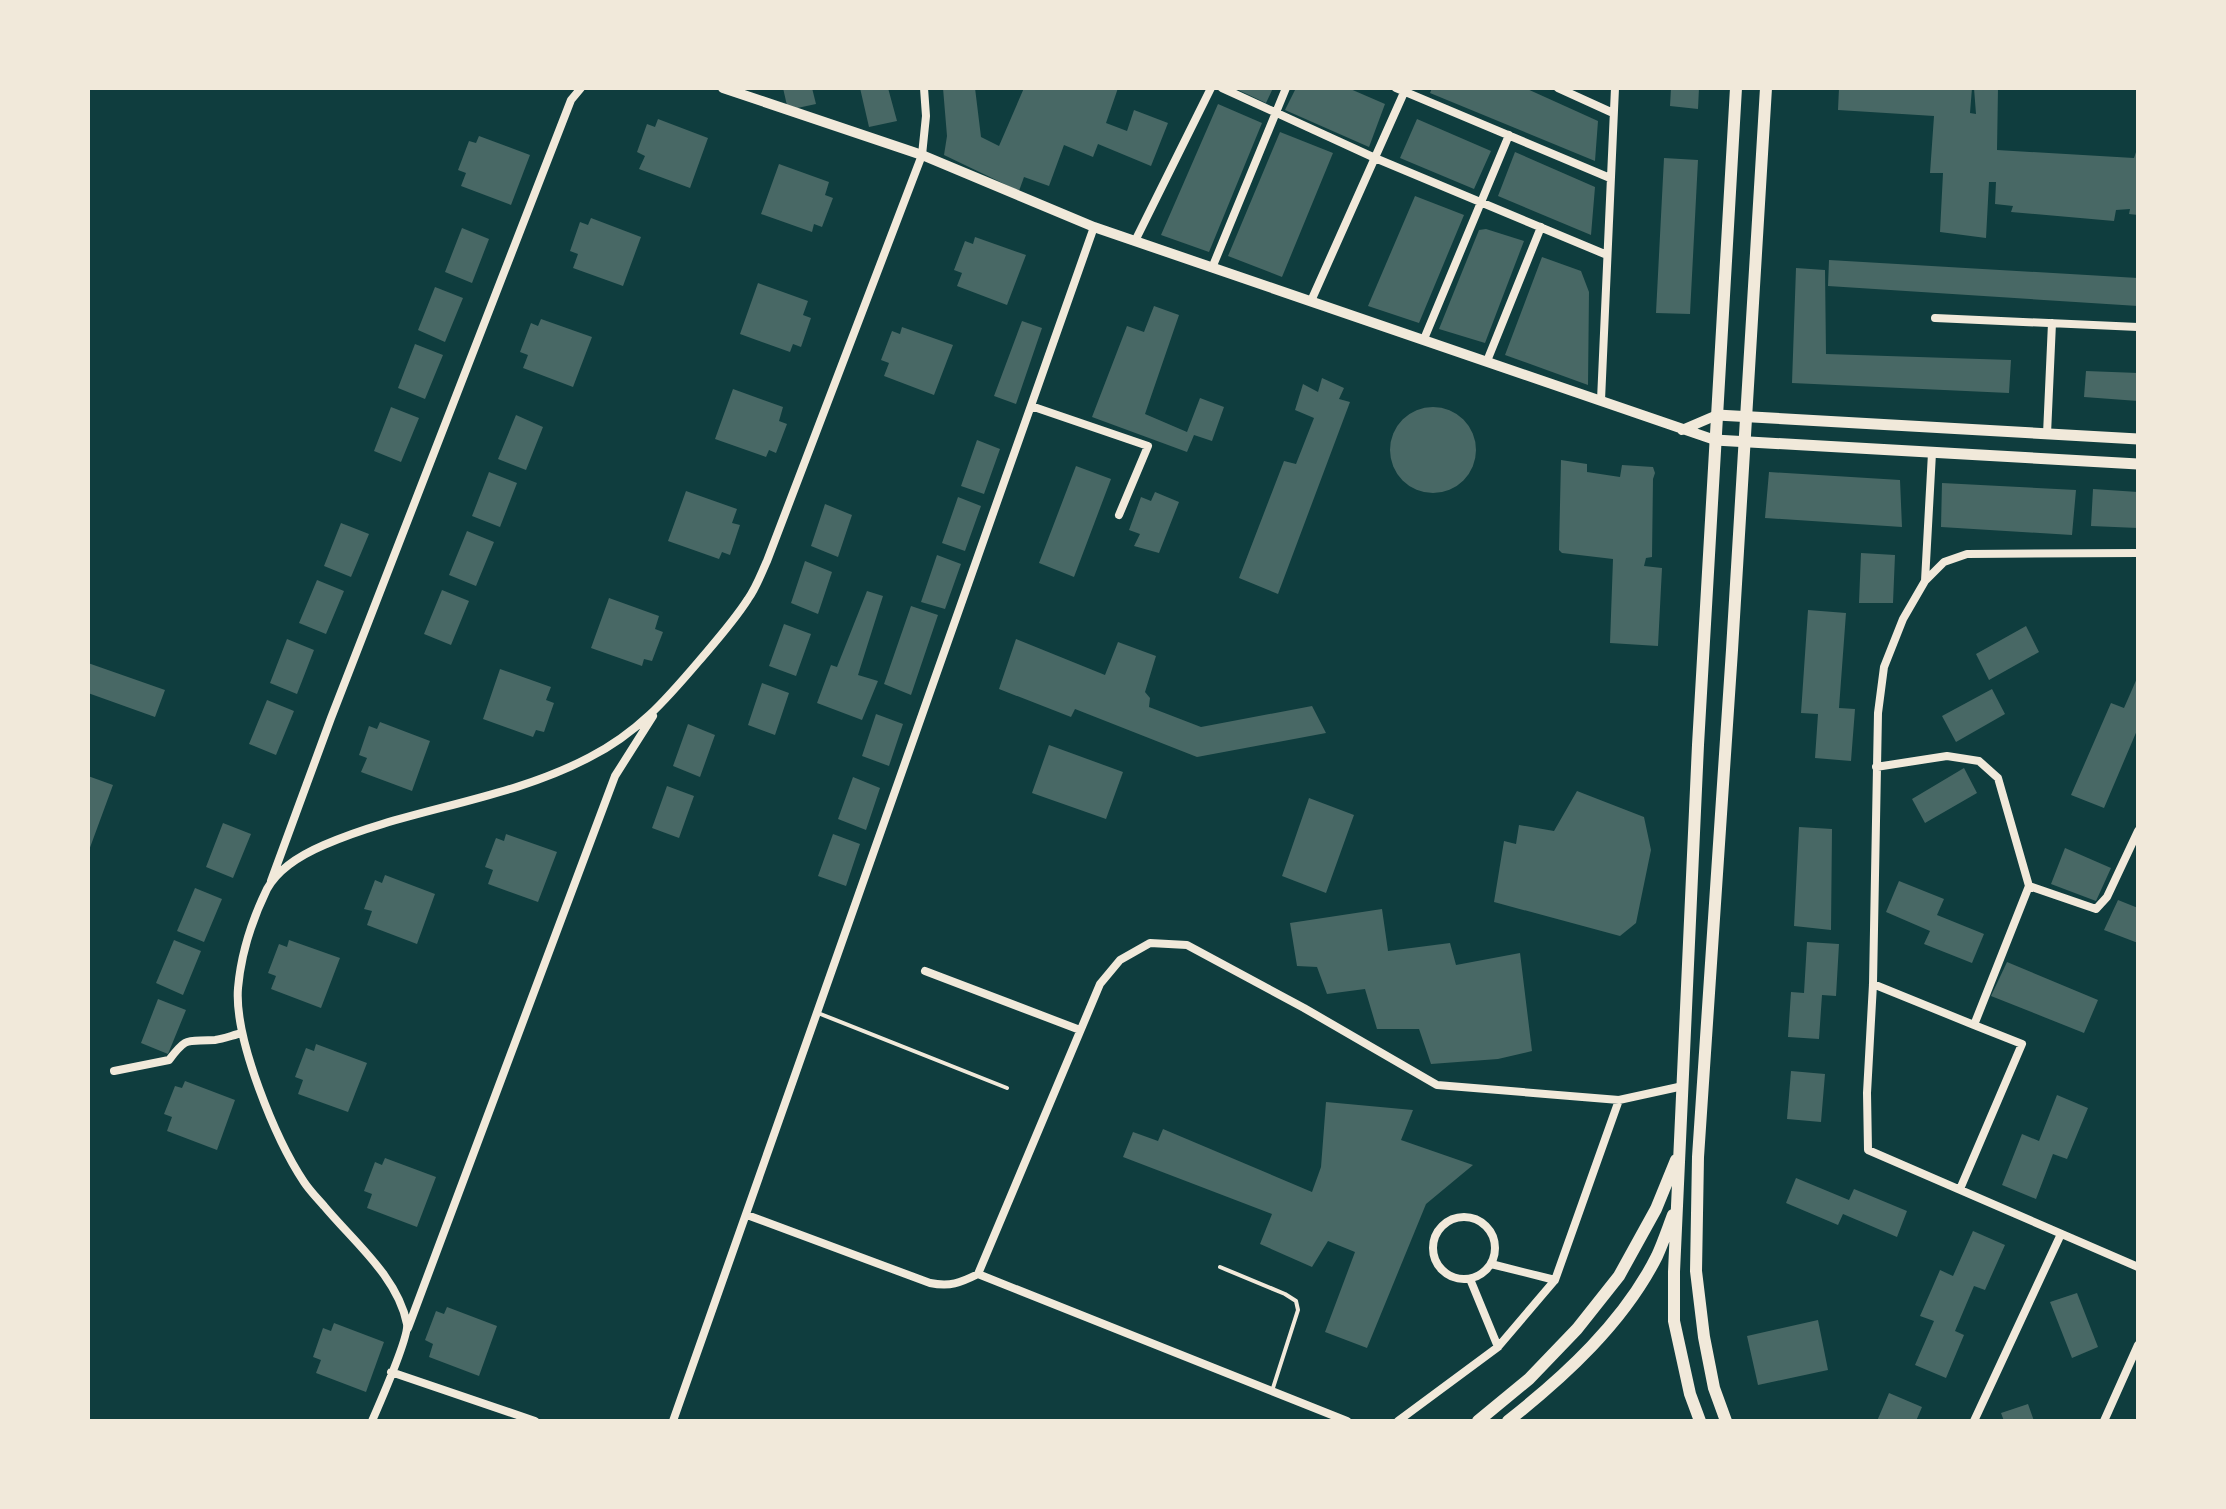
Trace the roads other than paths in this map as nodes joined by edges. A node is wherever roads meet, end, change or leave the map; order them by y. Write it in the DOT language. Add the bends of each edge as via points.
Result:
graph roads {
  1 [pos="581,88"];
  2 [pos="723,88"];
  3 [pos="924,88"];
  4 [pos="1211,88"];
  5 [pos="1222,88"];
  6 [pos="1286,88"];
  7 [pos="1558,88"];
  8 [pos="1615,88"];
  9 [pos="1736,88"];
  10 [pos="1766,88"];
  11 [pos="1403,89"];
  12 [pos="1275,113"];
  13 [pos="1613,113"];
  14 [pos="1509,135"];
  15 [pos="922,155"];
  16 [pos="1375,158"];
  17 [pos="1610,178"];
  18 [pos="1481,201"];
  19 [pos="1094,227"];
  20 [pos="1541,227"];
  21 [pos="1135,241"];
  22 [pos="1607,255"];
  23 [pos="1212,268"];
  24 [pos="1311,301"];
  25 [pos="1935,318"];
  26 [pos="2052,323"];
  27 [pos="2138,327"];
  28 [pos="1424,339"];
  29 [pos="1487,361"];
  30 [pos="1601,400"];
  31 [pos="1031,406"];
  32 [pos="1717,415"];
  33 [pos="1746,418"];
  34 [pos="1682,430"];
  35 [pos="2047,434"];
  36 [pos="2138,439"];
  37 [pos="1715,440"];
  38 [pos="1745,442"];
  39 [pos="1932,453"];
  40 [pos="2138,464"];
  41 [pos="1119,515"];
  42 [pos="2138,553"];
  43 [pos="1925,581"];
  44 [pos="658,709"];
  45 [pos="1876,767"];
  46 [pos="2138,831"];
  47 [pos="270,885"];
  48 [pos="2029,886"];
  49 [pos="925,971"];
  50 [pos="1873,984"];
  51 [pos="818,1013"];
  52 [pos="1974,1025"];
  53 [pos="1080,1030"];
  54 [pos="242,1033"];
  55 [pos="114,1071"];
  56 [pos="1683,1086"];
  57 [pos="1007,1088"];
  58 [pos="1619,1100"];
  59 [pos="1680,1149"];
  60 [pos="1698,1157"];
  61 [pos="1960,1189"];
  62 [pos="1677,1205"];
  63 [pos="747,1215"];
  64 [pos="2061,1234"];
  65 [pos="1491,1264"];
  66 [pos="1220,1267"];
  67 [pos="2138,1267"];
  68 [pos="978,1274"];
  69 [pos="1470,1279"];
  70 [pos="1555,1280"];
  71 [pos="408,1328"];
  72 [pos="2138,1345"];
  73 [pos="1498,1347"];
  74 [pos="391,1372"];
  75 [pos="1272,1391"];
  76 [pos="372,1421"];
  77 [pos="535,1421"];
  78 [pos="673,1421"];
  79 [pos="1347,1421"];
  80 [pos="1398,1421"];
  81 [pos="1478,1421"];
  82 [pos="1508,1421"];
  83 [pos="1700,1421"];
  84 [pos="1726,1421"];
  85 [pos="1974,1421"];
  86 [pos="2104,1421"];
  1 -- 47 [label="street" via="565,115"];
  2 -- 15 [label="street"];
  3 -- 15 [label="street"];
  4 -- 21 [label="street"];
  5 -- 12 [label="street"];
  6 -- 12 [label="street"];
  7 -- 13 [label="street"];
  8 -- 13 [label="street"];
  9 -- 32 [label="main road"];
  10 -- 33 [label="main road"];
  11 -- 14 [label="street"];
  11 -- 16 [label="street"];
  12 -- 16 [label="street"];
  12 -- 23 [label="street"];
  13 -- 17 [label="street"];
  14 -- 17 [label="street"];
  14 -- 18 [label="street"];
  15 -- 19 [label="street"];
  15 -- 44 [label="street" via="750,598"];
  16 -- 18 [label="street"];
  16 -- 24 [label="street"];
  17 -- 22 [label="street"];
  18 -- 20 [label="street"];
  18 -- 28 [label="street"];
  19 -- 21 [label="street"];
  19 -- 31 [label="street"];
  20 -- 22 [label="street"];
  20 -- 29 [label="street"];
  21 -- 23 [label="street"];
  22 -- 30 [label="street"];
  23 -- 24 [label="street"];
  24 -- 28 [label="street"];
  25 -- 26 [label="street"];
  26 -- 27 [label="street"];
  26 -- 35 [label="street"];
  28 -- 29 [label="street"];
  29 -- 30 [label="street"];
  30 -- 34 [label="street"];
  31 -- 41 [label="street" via="1148,446"];
  31 -- 51 [label="street"];
  32 -- 33 [label="main road"];
  32 -- 34 [label="street"];
  32 -- 37 [label="main road"];
  33 -- 35 [label="main road"];
  33 -- 38 [label="main road"];
  34 -- 37 [label="street"];
  35 -- 36 [label="main road"];
  37 -- 38 [label="main road"];
  37 -- 56 [label="main road"];
  38 -- 39 [label="main road"];
  38 -- 60 [label="main road"];
  39 -- 40 [label="main road"];
  39 -- 43 [label="street"];
  42 -- 43 [label="street" via="1967,554 1944,562"];
  43 -- 45 [label="street" via="1884,667"];
  44 -- 47 [label="street" via="587,759 528,783 322,845 289,864"];
  44 -- 71 [label="street" via="615,776"];
  45 -- 48 [label="street" via="1947,756 1979,761 1998,778"];
  45 -- 50 [label="street"];
  46 -- 48 [label="street" via="2096,909"];
  47 -- 54 [label="street" via="243,955 238,991"];
  48 -- 52 [label="street"];
  49 -- 53 [label="street"];
  50 -- 52 [label="street"];
  50 -- 61 [label="street" via="1868,1150"];
  51 -- 57 [label="lane"];
  51 -- 63 [label="street"];
  52 -- 61 [label="street" via="2022,1044"];
  53 -- 58 [label="street" via="1100,984 1120,960 1150,943 1187,945 1437,1085"];
  53 -- 68 [label="street"];
  54 -- 55 [label="street" via="217,1040 191,1039 169,1060"];
  54 -- 71 [label="street" via="286,1150 305,1184 384,1276"];
  56 -- 58 [label="street"];
  56 -- 59 [label="main road"];
  58 -- 70 [label="street"];
  59 -- 62 [label="main road"];
  59 -- 81 [label="main road" via="1656,1209 1619,1276 1529,1379"];
  60 -- 62 [label="main road"];
  60 -- 84 [label="main road" via="1696,1271 1714,1388"];
  61 -- 64 [label="street"];
  62 -- 82 [label="main road" via="1657,1256 1620,1311 1549,1389"];
  62 -- 83 [label="main road" via="1674,1321"];
  63 -- 68 [label="street" via="930,1283 960,1284"];
  63 -- 78 [label="street"];
  64 -- 67 [label="street"];
  64 -- 85 [label="street"];
  65 -- 69 [label="street"];
  65 -- 69 [label="street" via="1495,1243 1485,1225 1465,1217 1445,1223 1433,1240 1435,1261 1449,1277"];
  65 -- 70 [label="street"];
  66 -- 75 [label="lane" via="1296,1301 1298,1310"];
  68 -- 75 [label="street"];
  69 -- 73 [label="street"];
  70 -- 73 [label="street"];
  71 -- 74 [label="street"];
  72 -- 86 [label="street"];
  73 -- 80 [label="street"];
  74 -- 76 [label="street"];
  74 -- 77 [label="street"];
  75 -- 79 [label="street"];
}
